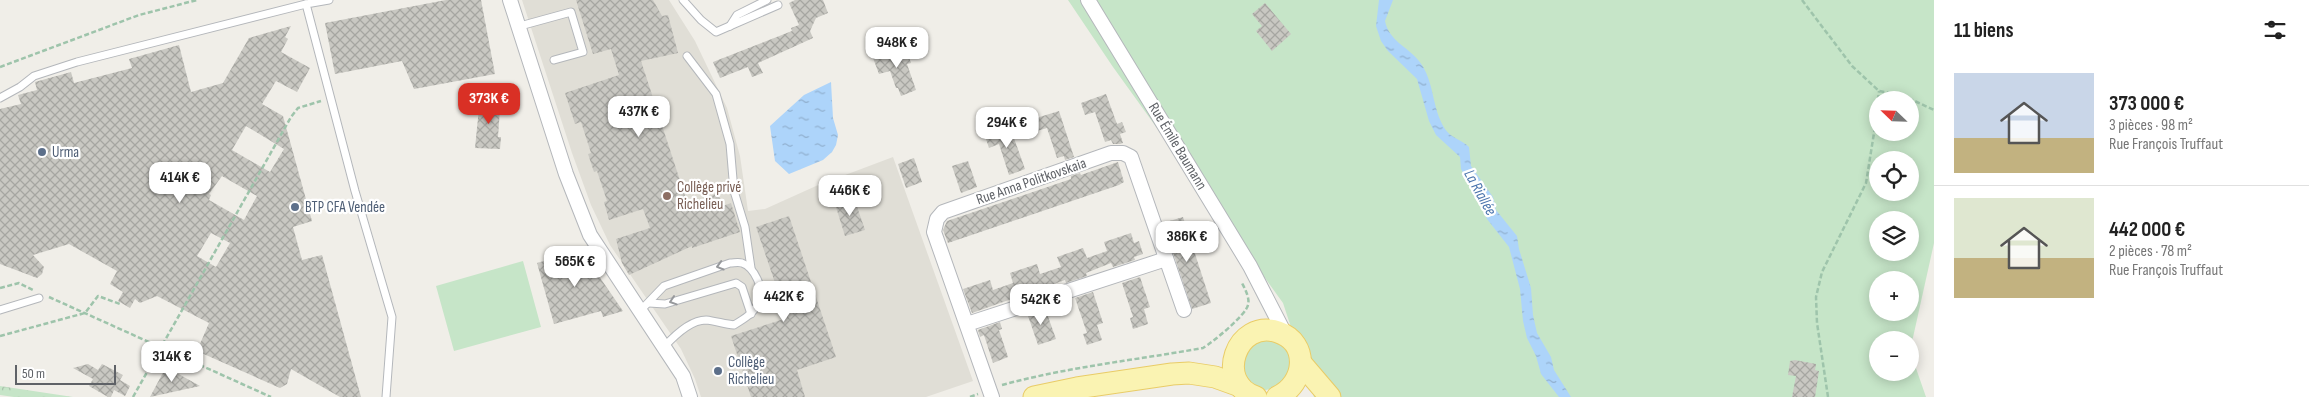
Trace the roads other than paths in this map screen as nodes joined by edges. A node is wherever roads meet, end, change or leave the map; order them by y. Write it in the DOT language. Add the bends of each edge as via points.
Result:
graph roads {
  1 [pos="329,0"];
  2 [pos="510,0"];
  3 [pos="683,0"];
  4 [pos="767,0"];
  5 [pos="1088,0"];
  6 [pos="306,4"];
  7 [pos="778,5"];
  8 [pos="520,26"];
  9 [pos="729,27"];
  10 [pos="687,56"];
  11 [pos="554,60"];
  12 [pos="0,98"];
  13 [pos="1166,259"];
  14 [pos="752,268"];
  15 [pos="1265,294"];
  16 [pos="40,296"];
  17 [pos="644,307"];
  18 [pos="0,310"];
  19 [pos="1184,310"];
  20 [pos="751,314"];
  21 [pos="967,324"];
  22 [pos="1261,331"];
  23 [pos="1286,336"];
  24 [pos="664,347"];
  25 [pos="1236,350"];
  26 [pos="1301,363"];
  27 [pos="1189,373"];
  28 [pos="991,393"];
  29 [pos="1247,393"];
  30 [pos="1281,395"];
  31 [pos="386,397"];
  32 [pos="690,397"];
  33 [pos="1034,397"];
  34 [pos="1320,397"];
  35 [pos="1330,397"];
  1 -- 6 [label="lane"];
  2 -- 8 [label="street"];
  3 -- 9 [label="lane" via="716,32"];
  4 -- 9 [label="lane" via="737,15"];
  5 -- 15 [label="street, Rue Émile Baumann"];
  6 -- 12 [label="lane" via="68,65 34,76"];
  6 -- 31 [label="lane" via="392,317"];
  7 -- 9 [label="lane"];
  8 -- 11 [label="lane" via="571,12 583,52"];
  8 -- 17 [label="street" via="566,174 590,234"];
  10 -- 14 [label="lane" via="716,94 730,144 734,191 745,227"];
  13 -- 19 [label="street, Rue Anna Politkovskaia"];
  13 -- 21 [label="street"];
  13 -- 21 [label="street, Rue Anna Politkovskaia" via="1131,157 1110,153 943,212 937,219 934,232"];
  14 -- 17 [label="lane, one-way" via="740,262 699,272 664,286"];
  14 -- 20 [label="lane" via="759,284 760,300"];
  15 -- 22 [label="street, Rue Émile Baumann" via="1267,308"];
  15 -- 23 [label="street, Rue Émile Baumann"];
  16 -- 18 [label="lane"];
  20 -- 17 [label="lane, one-way" via="742,287 736,283"];
  17 -- 24 [label="street"];
  20 -- 24 [label="lane" via="734,325 699,321 675,335"];
  21 -- 28 [label="street, Rue Anna Politkovskaia"];
  22 -- 23 [label="main road"];
  22 -- 25 [label="main road" via="1250,334"];
  23 -- 26 [label="main road" via="1294,343"];
  24 -- 32 [label="street" via="683,376"];
  25 -- 27 [label="main road"];
  25 -- 29 [label="main road" via="1232,368"];
  26 -- 30 [label="main road" via="1297,381"];
  26 -- 35 [label="main road"];
  27 -- 29 [label="main road" via="1215,377"];
  27 -- 33 [label="main road"];
  30 -- 34 [label="main road" via="1298,392"];
}
